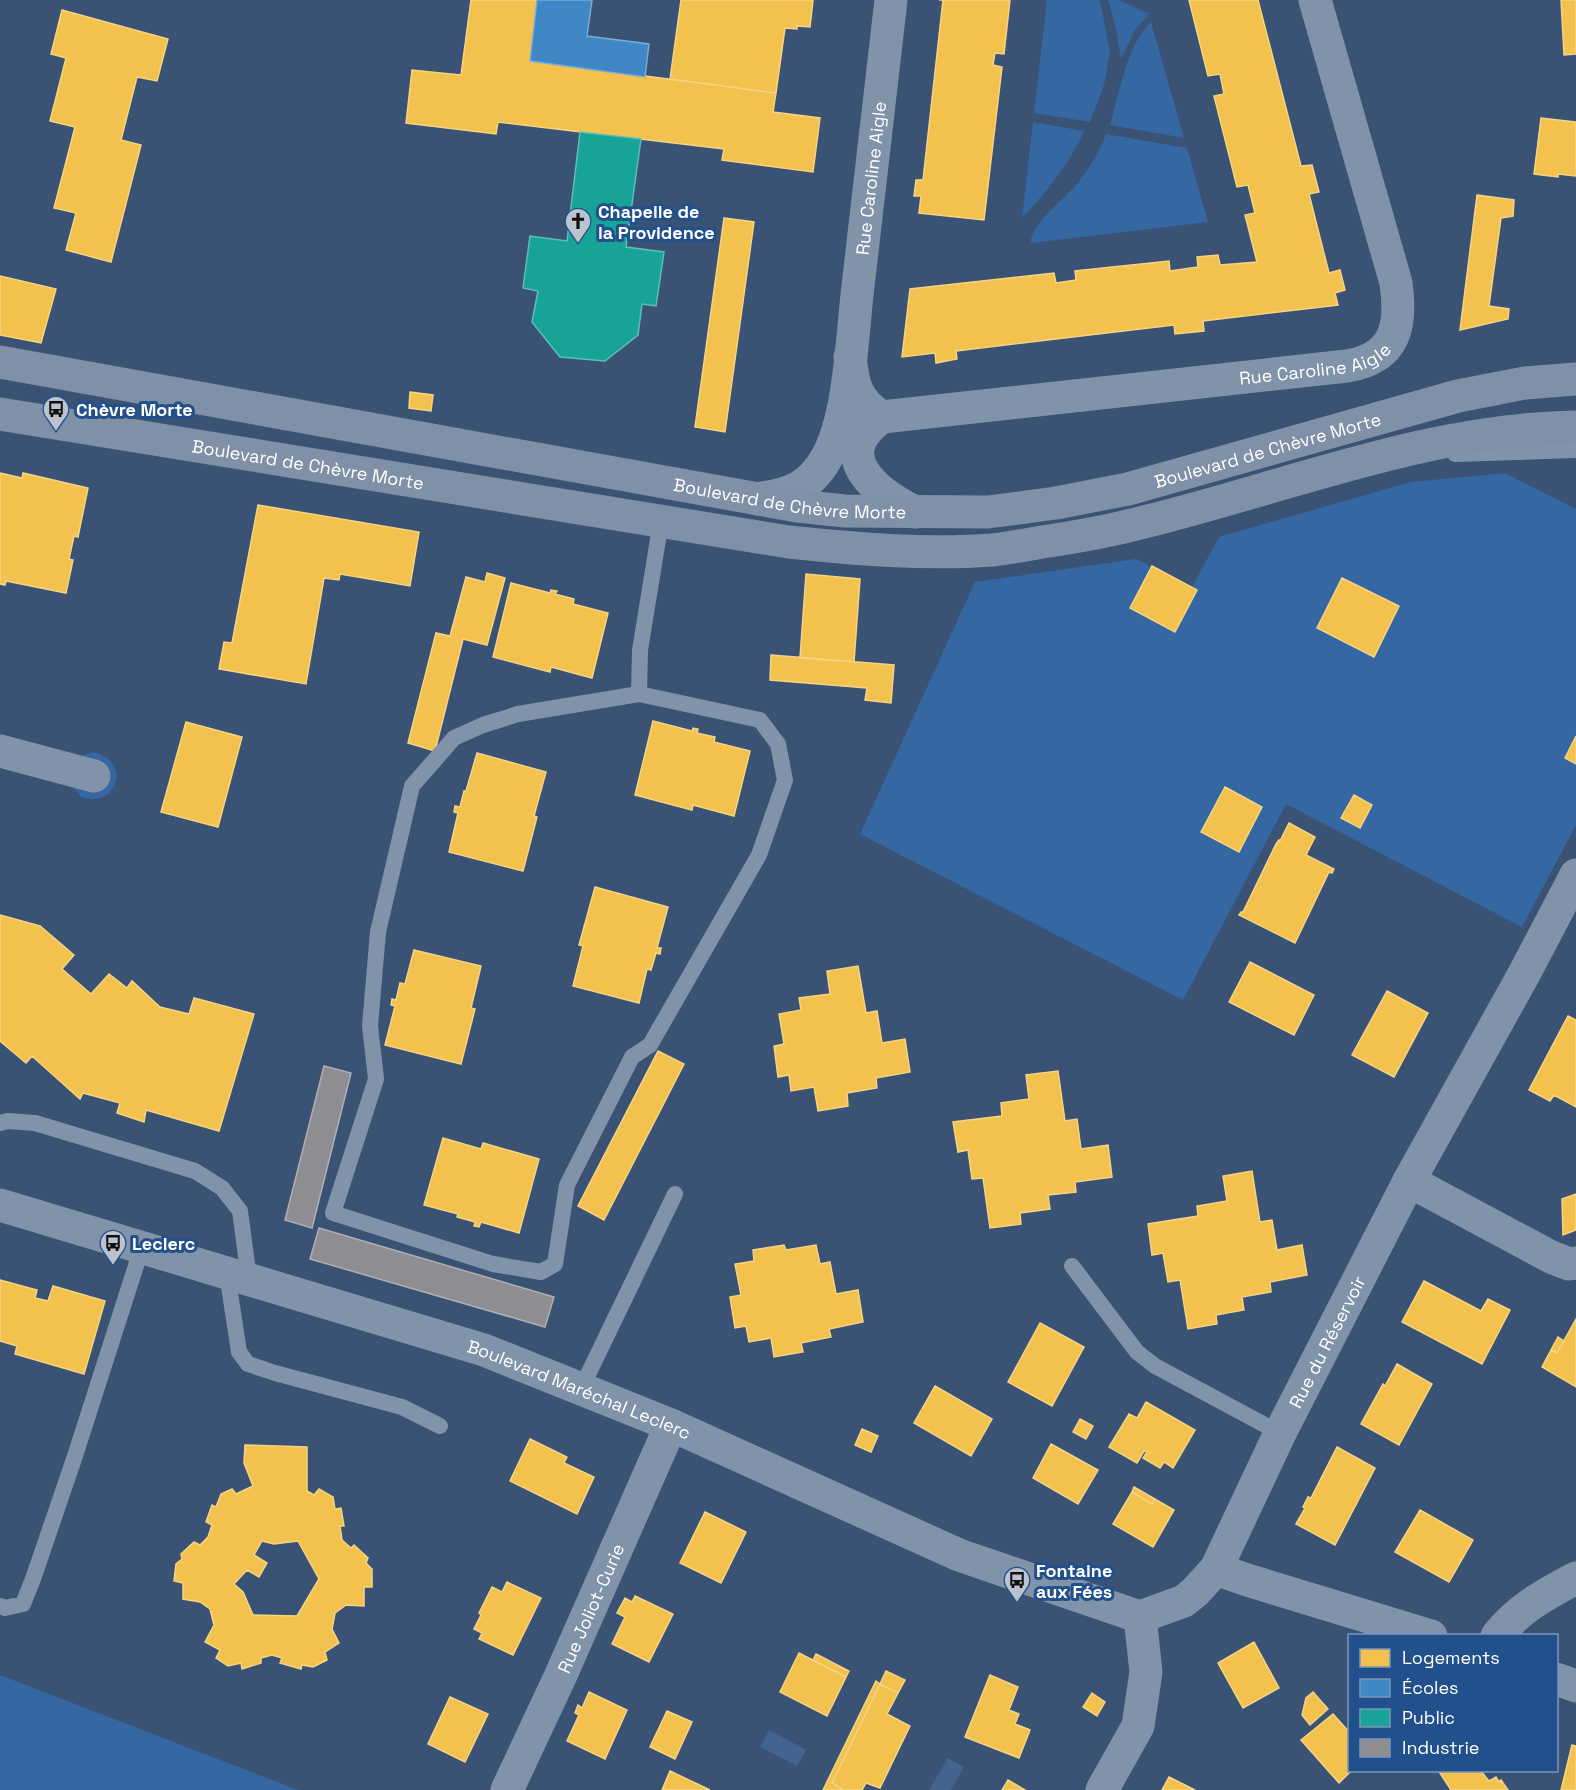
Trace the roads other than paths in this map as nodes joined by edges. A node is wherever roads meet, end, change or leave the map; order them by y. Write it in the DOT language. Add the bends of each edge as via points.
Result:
graph roads {
  1 [pos="891,0"];
  2 [pos="1315,0"];
  3 [pos="850,357"];
  4 [pos="0,362"];
  5 [pos="1576,379"];
  6 [pos="0,414"];
  7 [pos="1576,414"];
  8 [pos="882,417"];
  9 [pos="1576,427"];
  10 [pos="1500,431"];
  11 [pos="1576,450"];
  12 [pos="1376,457"];
  13 [pos="757,499"];
  14 [pos="915,512"];
  15 [pos="661,521"];
  16 [pos="639,694"];
  17 [pos="0,752"];
  18 [pos="94,776"];
  19 [pos="1576,875"];
  20 [pos="0,1123"];
  21 [pos="1409,1181"];
  22 [pos="675,1194"];
  23 [pos="0,1205"];
  24 [pos="142,1247"];
  25 [pos="1576,1263"];
  26 [pos="1072,1266"];
  27 [pos="238,1276"];
  28 [pos="581,1389"];
  29 [pos="671,1425"];
  30 [pos="440,1426"];
  31 [pos="1280,1433"];
  32 [pos="1216,1569"];
  33 [pos="1576,1578"];
  34 [pos="0,1606"];
  35 [pos="1140,1617"];
  36 [pos="1428,1634"];
  37 [pos="1498,1634"];
  38 [pos="1558,1679"];
  39 [pos="1576,1686"];
  40 [pos="507,1790"];
  41 [pos="1102,1790"];
  1 -- 3 [label="street, Rue Caroline Aigle"];
  2 -- 8 [label="street, Rue Caroline Aigle" via="1396,283 1398,321 1390,341 1378,354 1347,366"];
  3 -- 8 [label="street, Rue Caroline Aigle" via="854,388 865,405"];
  3 -- 13 [label="street, Rue Caroline Aigle" via="839,427 827,457 800,489"];
  4 -- 13 [label="main road, Boulevard de Chèvre Morte"];
  5 -- 14 [label="main road, Boulevard de Chèvre Morte" via="1525,383 1458,396 1128,489 988,512"];
  6 -- 15 [label="main road, Boulevard de Chèvre Morte"];
  7 -- 10 [label="main road, Boulevard de Chèvre Morte"];
  8 -- 14 [label="street" via="861,438 861,465 880,491"];
  9 -- 10 [label="main road, Boulevard de Chèvre Morte"];
  10 -- 12 [label="main road, Boulevard de Chèvre Morte"];
  11 -- 12 [label="lane"];
  12 -- 15 [label="main road, Boulevard de Chèvre Morte" via="1145,522 993,550 843,548"];
  13 -- 14 [label="main road, Boulevard de Chèvre Morte" via="845,511"];
  15 -- 16 [label="lane" via="640,650"];
  16 -- 16 [label="lane" via="760,720 778,744 785,780 759,855 650,1045 632,1057 567,1185 555,1264 541,1272 493,1264 333,1213 376,1079 370,1026 378,932 412,786 454,738 483,725 518,714"];
  17 -- 18 [label="street"];
  19 -- 21 [label="street, Rue du Réservoir"];
  20 -- 27 [label="lane" via="8,1120 46,1127 195,1171 222,1188 240,1211"];
  21 -- 25 [label="street" via="1551,1257"];
  21 -- 31 [label="street, Rue du Réservoir"];
  22 -- 28 [label="lane"];
  23 -- 24 [label="street, Boulevard Maréchal Leclerc"];
  24 -- 27 [label="street, Boulevard Maréchal Leclerc"];
  24 -- 34 [label="lane" via="33,1579 23,1604"];
  26 -- 31 [label="lane" via="1137,1352 1155,1366"];
  27 -- 28 [label="street, Boulevard Maréchal Leclerc" via="484,1350"];
  27 -- 30 [label="lane" via="239,1352 248,1364 402,1407"];
  28 -- 29 [label="street, Boulevard Maréchal Leclerc"];
  29 -- 35 [label="street, Boulevard Maréchal Leclerc" via="959,1555"];
  29 -- 40 [label="street, Rue Joliot-Curie"];
  31 -- 32 [label="street, Rue du Réservoir"];
  32 -- 35 [label="street, Rue du Réservoir" via="1184,1601"];
  32 -- 36 [label="street"];
  33 -- 37 [label="street" via="1533,1600"];
  35 -- 41 [label="street" via="1146,1672 1138,1726"];
  38 -- 39 [label="street"];
}
